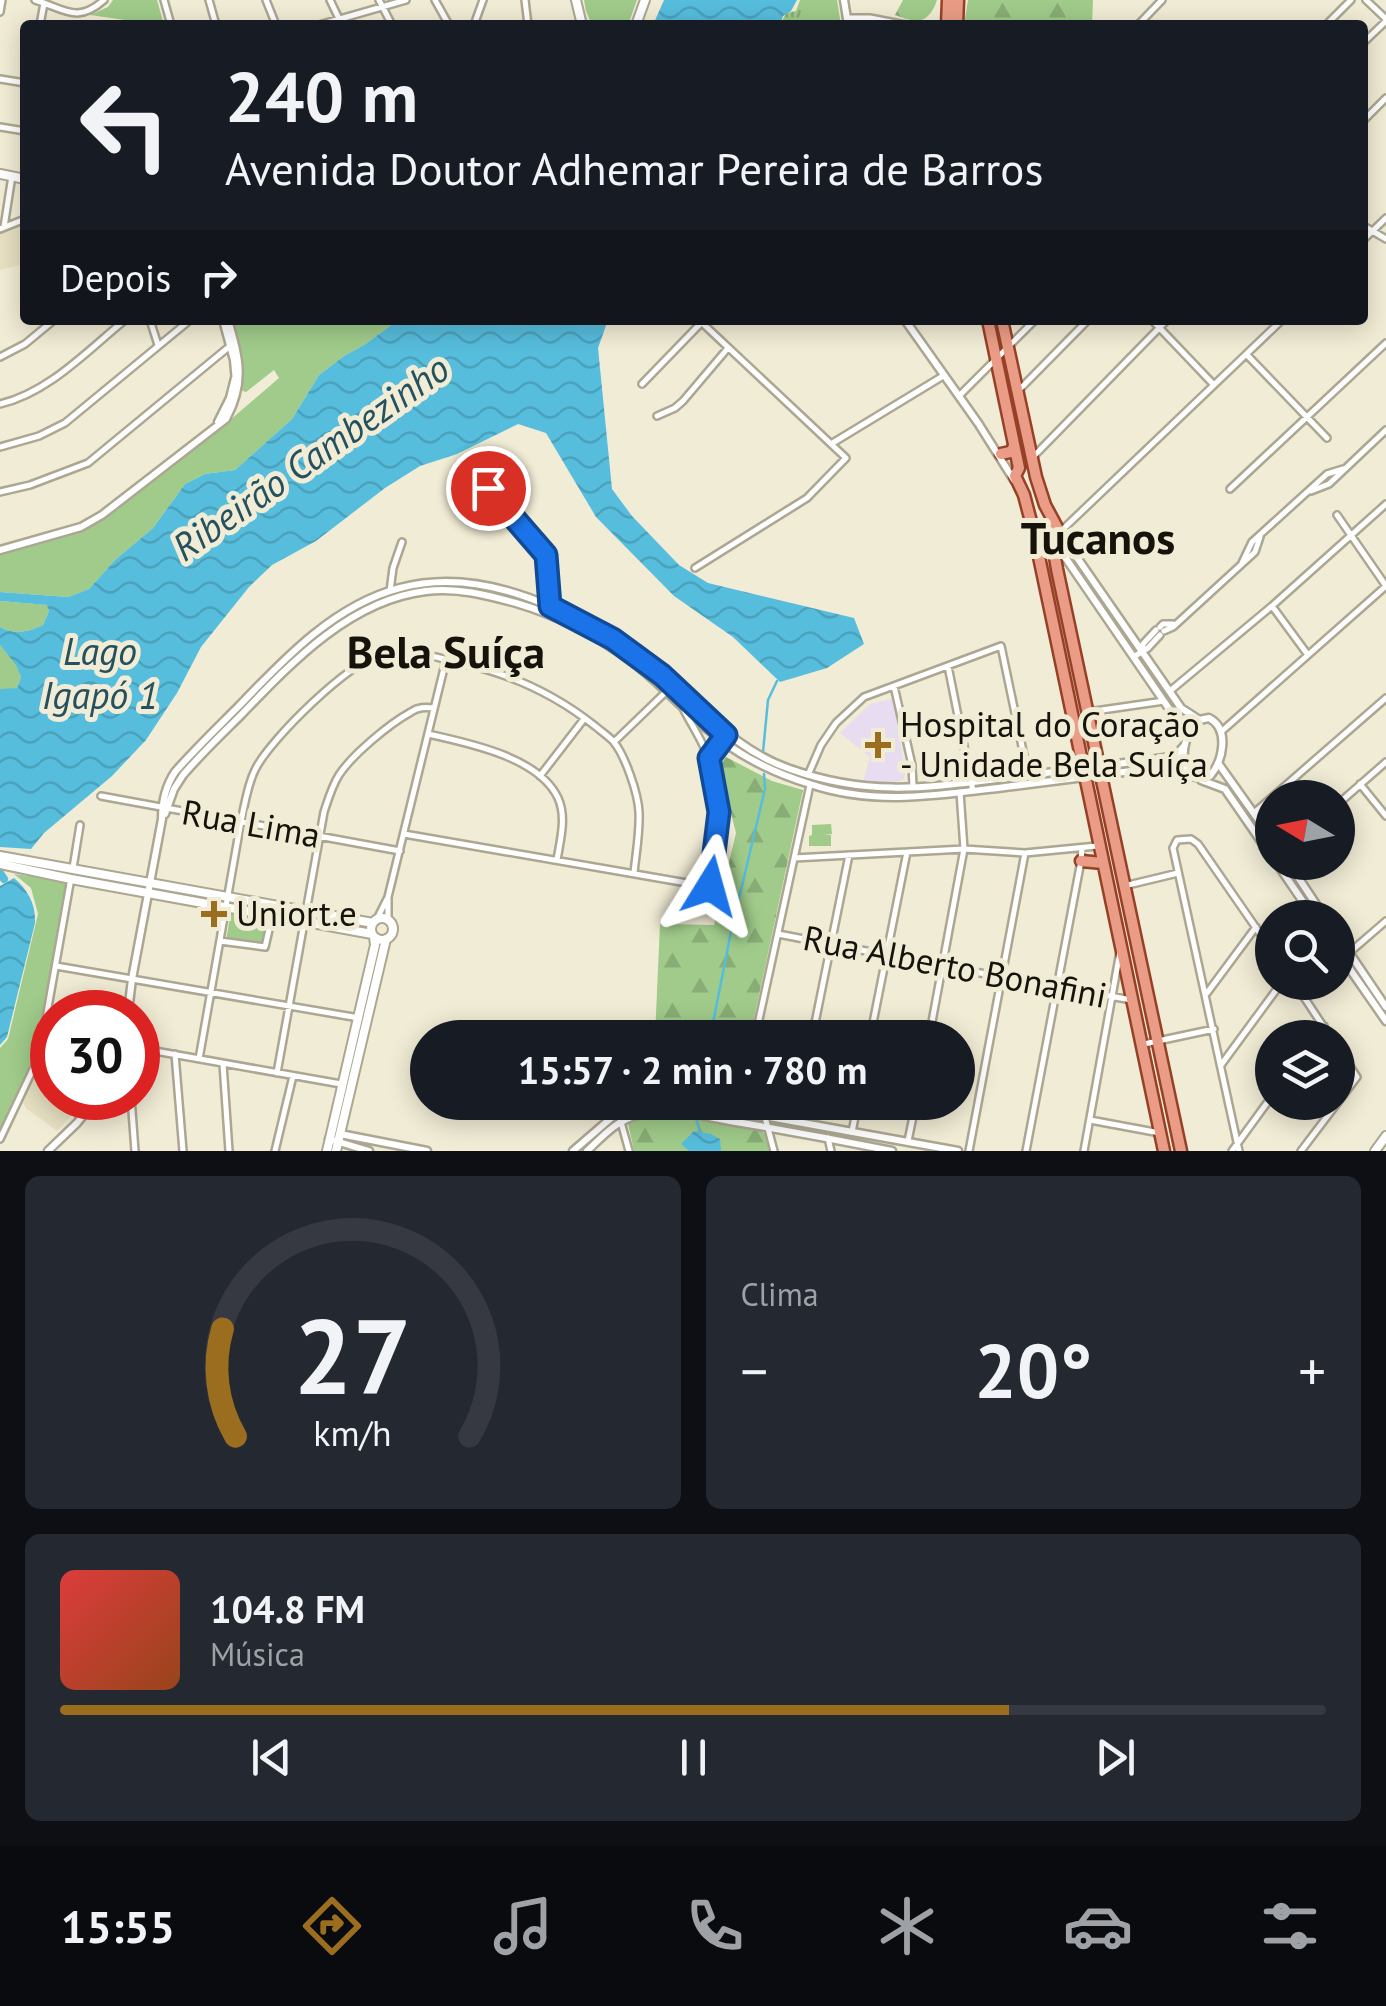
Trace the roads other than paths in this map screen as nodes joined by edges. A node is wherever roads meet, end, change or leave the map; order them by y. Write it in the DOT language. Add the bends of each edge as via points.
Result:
graph roads {
  1 [pos="2,0"];
  2 [pos="35,0"];
  3 [pos="104,0"];
  4 [pos="379,0"];
  5 [pos="406,0"];
  6 [pos="1162,0"];
  7 [pos="1351,0"];
  8 [pos="1366,0"];
  9 [pos="44,2"];
  10 [pos="383,8"];
  11 [pos="0,12"];
  12 [pos="82,14"];
  13 [pos="41,20"];
  14 [pos="81,20"];
  15 [pos="347,20"];
  16 [pos="389,20"];
  17 [pos="1143,20"];
  18 [pos="1331,20"];
  19 [pos="1386,20"];
  20 [pos="1368,38"];
  21 [pos="1386,98"];
  22 [pos="1368,116"];
  23 [pos="0,174"];
  24 [pos="12,176"];
  25 [pos="20,178"];
  26 [pos="1386,218"];
  27 [pos="2,228"];
  28 [pos="1368,229"];
  29 [pos="1372,232"];
  30 [pos="1368,236"];
  31 [pos="1386,240"];
  32 [pos="48,325"];
  33 [pos="119,325"];
  34 [pos="152,325"];
  35 [pos="184,325"];
  36 [pos="226,325"];
  37 [pos="227,325"];
  38 [pos="696,325"];
  39 [pos="704,325"];
  40 [pos="908,325"];
  41 [pos="989,325"];
  42 [pos="1003,325"];
  43 [pos="1030,325"];
  44 [pos="1083,325"];
  45 [pos="1157,325"];
  46 [pos="1163,325"];
  47 [pos="1277,325"];
  48 [pos="1160,328"];
  49 [pos="1386,343"];
  50 [pos="158,346"];
  51 [pos="230,346"];
  52 [pos="1008,346"];
  53 [pos="728,348"];
  54 [pos="1246,355"];
  55 [pos="0,357"];
  56 [pos="996,359"];
  57 [pos="240,365"];
  58 [pos="943,376"];
  59 [pos="235,378"];
  60 [pos="642,384"];
  61 [pos="1214,385"];
  62 [pos="1018,390"];
  63 [pos="958,396"];
  64 [pos="237,400"];
  65 [pos="0,404"];
  66 [pos="657,416"];
  67 [pos="1307,418"];
  68 [pos="214,427"];
  69 [pos="1386,430"];
  70 [pos="1327,438"];
  71 [pos="831,444"];
  72 [pos="0,447"];
  73 [pos="1014,447"];
  74 [pos="999,452"];
  75 [pos="1032,457"];
  76 [pos="1019,468"];
  77 [pos="1036,477"];
  78 [pos="1017,483"];
  79 [pos="488,488"];
  80 [pos="1230,489"];
  81 [pos="0,492"];
  82 [pos="1386,504"];
  83 [pos="1338,515"];
  84 [pos="1034,533"];
  85 [pos="1060,533"];
  86 [pos="1350,535"];
  87 [pos="402,542"];
  88 [pos="1054,544"];
  89 [pos="0,550"];
  90 [pos="1067,560"];
  91 [pos="695,568"];
  92 [pos="1058,569"];
  93 [pos="427,586"];
  94 [pos="1386,586"];
  95 [pos="390,591"];
  96 [pos="1272,606"];
  97 [pos="549,610"];
  98 [pos="326,631"];
  99 [pos="1142,650"];
  100 [pos="1308,655"];
  101 [pos="1135,656"];
  102 [pos="446,660"];
  103 [pos="948,666"];
  104 [pos="894,686"];
  105 [pos="670,687"];
  106 [pos="1170,692"];
  107 [pos="1386,698"];
  108 [pos="1165,700"];
  109 [pos="680,703"];
  110 [pos="434,708"];
  111 [pos="1088,712"];
  112 [pos="585,718"];
  113 [pos="1198,719"];
  114 [pos="1222,730"];
  115 [pos="428,734"];
  116 [pos="1188,735"];
  117 [pos="724,738"];
  118 [pos="614,742"];
  119 [pos="1185,745"];
  120 [pos="709,758"];
  121 [pos="1386,762"];
  122 [pos="1218,763"];
  123 [pos="1184,768"];
  124 [pos="1100,770"];
  125 [pos="1084,772"];
  126 [pos="808,775"];
  127 [pos="1028,775"];
  128 [pos="540,776"];
  129 [pos="1200,779"];
  130 [pos="810,784"];
  131 [pos="1360,784"];
  132 [pos="973,786"];
  133 [pos="913,789"];
  134 [pos="1355,789"];
  135 [pos="960,792"];
  136 [pos="102,796"];
  137 [pos="165,808"];
  138 [pos="1254,813"];
  139 [pos="1386,816"];
  140 [pos="241,821"];
  141 [pos="80,825"];
  142 [pos="1255,832"];
  143 [pos="404,834"];
  144 [pos="319,836"];
  145 [pos="1100,845"];
  146 [pos="1082,848"];
  147 [pos="964,849"];
  148 [pos="400,851"];
  149 [pos="907,852"];
  150 [pos="1024,853"];
  151 [pos="849,855"];
  152 [pos="0,856"];
  153 [pos="794,858"];
  154 [pos="557,860"];
  155 [pos="1081,861"];
  156 [pos="1103,863"];
  157 [pos="0,864"];
  158 [pos="634,873"];
  159 [pos="1178,873"];
  160 [pos="72,874"];
  161 [pos="710,886"];
  162 [pos="1124,886"];
  163 [pos="149,888"];
  164 [pos="388,897"];
  165 [pos="227,902"];
  166 [pos="705,909"];
  167 [pos="272,914"];
  168 [pos="306,916"];
  169 [pos="388,920"];
  170 [pos="374,922"];
  171 [pos="1386,922"];
  172 [pos="1255,926"];
  173 [pos="1255,928"];
  174 [pos="778,934"];
  175 [pos="373,936"];
  176 [pos="386,940"];
  177 [pos="220,941"];
  178 [pos="830,944"];
  179 [pos="1121,945"];
  180 [pos="1355,946"];
  181 [pos="886,955"];
  182 [pos="943,965"];
  183 [pos="56,966"];
  184 [pos="1355,969"];
  185 [pos="1355,973"];
  186 [pos="1001,977"];
  187 [pos="132,978"];
  188 [pos="1056,986"];
  189 [pos="52,990"];
  190 [pos="131,990"];
  191 [pos="211,992"];
  192 [pos="1206,995"];
  193 [pos="1112,997"];
  194 [pos="1132,1000"];
  195 [pos="1269,1000"];
  196 [pos="290,1006"];
  197 [pos="1386,1006"];
  198 [pos="359,1018"];
  199 [pos="759,1020"];
  200 [pos="815,1020"];
  201 [pos="873,1020"];
  202 [pos="932,1020"];
  203 [pos="1386,1021"];
  204 [pos="1214,1029"];
  205 [pos="1157,1041"];
  206 [pos="1142,1044"];
  207 [pos="160,1052"];
  208 [pos="174,1054"];
  209 [pos="199,1059"];
  210 [pos="223,1064"];
  211 [pos="1222,1065"];
  212 [pos="278,1073"];
  213 [pos="30,1074"];
  214 [pos="293,1076"];
  215 [pos="348,1086"];
  216 [pos="79,1120"];
  217 [pos="133,1120"];
  218 [pos="607,1120"];
  219 [pos="624,1120"];
  220 [pos="724,1120"];
  221 [pos="765,1120"];
  222 [pos="785,1120"];
  223 [pos="854,1120"];
  224 [pos="912,1120"];
  225 [pos="1090,1120"];
  226 [pos="1256,1120"];
  227 [pos="1325,1120"];
  228 [pos="621,1122"];
  229 [pos="796,1122"];
  230 [pos="767,1127"];
  231 [pos="852,1132"];
  232 [pos="1160,1133"];
  233 [pos="1386,1136"];
  234 [pos="828,1138"];
  235 [pos="0,1139"];
  236 [pos="335,1139"];
  237 [pos="362,1139"];
  238 [pos="908,1142"];
  239 [pos="585,1148"];
  240 [pos="409,1149"];
  241 [pos="1236,1149"];
  242 [pos="364,1150"];
  243 [pos="50,1151"];
  244 [pos="135,1151"];
  245 [pos="183,1151"];
  246 [pos="229,1151"];
  247 [pos="276,1151"];
  248 [pos="326,1151"];
  249 [pos="426,1151"];
  250 [pos="573,1151"];
  251 [pos="629,1151"];
  252 [pos="774,1151"];
  253 [pos="831,1151"];
  254 [pos="892,1151"];
  255 [pos="958,1151"];
  256 [pos="968,1151"];
  257 [pos="1026,1151"];
  258 [pos="1084,1151"];
  259 [pos="1164,1151"];
  260 [pos="1182,1151"];
  261 [pos="1302,1151"];
  262 [pos="1375,1151"];
  1 -- 11 [label="street"];
  2 -- 9 [label="street"];
  3 -- 12 [label="street"];
  4 -- 10 [label="street"];
  5 -- 10 [label="street"];
  6 -- 17 [label="street"];
  7 -- 18 [label="street"];
  8 -- 19 [label="street"];
  9 -- 12 [label="street"];
  9 -- 13 [label="street"];
  10 -- 15 [label="street"];
  10 -- 16 [label="street"];
  12 -- 14 [label="street"];
  19 -- 20 [label="street"];
  21 -- 22 [label="street"];
  23 -- 24 [label="main road"];
  24 -- 25 [label="main road"];
  24 -- 27 [label="street"];
  26 -- 29 [label="street"];
  28 -- 29 [label="street"];
  29 -- 30 [label="street"];
  29 -- 31 [label="street"];
  32 -- 55 [label="street"];
  33 -- 65 [label="street" via="44,385"];
  34 -- 50 [label="street"];
  35 -- 50 [label="street"];
  36 -- 51 [label="street"];
  37 -- 57 [label="street"];
  38 -- 60 [label="street"];
  39 -- 53 [label="street"];
  40 -- 58 [label="street"];
  41 -- 56 [label="main road"];
  42 -- 52 [label="main road"];
  43 -- 52 [label="street"];
  44 -- 62 [label="street"];
  45 -- 48 [label="street"];
  46 -- 48 [label="street"];
  47 -- 54 [label="street"];
  48 -- 61 [label="street"];
  48 -- 75 [label="street"];
  49 -- 67 [label="street"];
  50 -- 72 [label="street" via="65,423"];
  51 -- 57 [label="street"];
  51 -- 59 [label="street"];
  51 -- 81 [label="street" via="88,463"];
  52 -- 56 [label="street"];
  52 -- 62 [label="main road"];
  53 -- 66 [label="street" via="683,401"];
  53 -- 71 [label="street"];
  54 -- 61 [label="street"];
  54 -- 67 [label="street"];
  56 -- 63 [label="street"];
  56 -- 73 [label="main road"];
  57 -- 64 [label="street"];
  58 -- 63 [label="street"];
  58 -- 71 [label="street"];
  59 -- 64 [label="street"];
  59 -- 68 [label="street"];
  61 -- 85 [label="street"];
  62 -- 75 [label="main road"];
  63 -- 74 [label="street"];
  64 -- 68 [label="street"];
  67 -- 70 [label="street"];
  67 -- 80 [label="street"];
  68 -- 89 [label="street" via="102,515"];
  69 -- 99 [label="street" via="1308,492 1260,536 1242,563"];
  71 -- 91 [label="street" via="846,458 807,498"];
  73 -- 74 [label="main road"];
  73 -- 76 [label="main road"];
  74 -- 76 [label="street"];
  74 -- 78 [label="street"];
  75 -- 77 [label="main road"];
  76 -- 77 [label="main road"];
  76 -- 78 [label="main road"];
  77 -- 85 [label="main road"];
  78 -- 84 [label="main road"];
  79 -- 97 [label="street" via="546,555"];
  82 -- 86 [label="street"];
  83 -- 86 [label="street"];
  84 -- 88 [label="main road"];
  84 -- 125 [label="main road"];
  85 -- 88 [label="main road"];
  85 -- 99 [label="street"];
  86 -- 94 [label="street"];
  86 -- 96 [label="street"];
  87 -- 95 [label="street"];
  88 -- 90 [label="street"];
  88 -- 92 [label="main road"];
  90 -- 92 [label="main road"];
  90 -- 101 [label="street"];
  92 -- 111 [label="main road"];
  93 -- 95 [label="street"];
  93 -- 97 [label="street"];
  93 -- 98 [label="street"];
  94 -- 100 [label="street"];
  95 -- 98 [label="street"];
  96 -- 100 [label="street"];
  96 -- 106 [label="street"];
  97 -- 105 [label="street" via="611,642"];
  98 -- 137 [label="street" via="241,709 170,788"];
  99 -- 101 [label="street"];
  99 -- 106 [label="street"];
  100 -- 114 [label="street"];
  101 -- 108 [label="street"];
  102 -- 110 [label="street"];
  102 -- 112 [label="street" via="543,691"];
  102 -- 140 [label="street" via="380,653 331,686 266,750 248,784"];
  103 -- 104 [label="street"];
  103 -- 127 [label="street" via="1001,646"];
  103 -- 132 [label="street"];
  104 -- 126 [label="street" via="864,697 836,723"];
  104 -- 133 [label="street"];
  105 -- 109 [label="street"];
  105 -- 117 [label="street"];
  105 -- 118 [label="street"];
  106 -- 113 [label="street"];
  107 -- 138 [label="street"];
  108 -- 111 [label="street"];
  108 -- 116 [label="street"];
  109 -- 117 [label="street"];
  109 -- 120 [label="street"];
  110 -- 115 [label="street"];
  110 -- 144 [label="street" via="411,712 361,750 339,775"];
  111 -- 124 [label="main road"];
  112 -- 118 [label="street"];
  112 -- 128 [label="street"];
  113 -- 114 [label="street" via="1215,720"];
  113 -- 116 [label="street"];
  114 -- 122 [label="street"];
  115 -- 128 [label="street" via="484,746"];
  115 -- 143 [label="street"];
  116 -- 119 [label="street"];
  117 -- 120 [label="street"];
  117 -- 126 [label="street"];
  117 -- 130 [label="street" via="770,769"];
  118 -- 158 [label="street" via="640,810"];
  119 -- 123 [label="street"];
  119 -- 124 [label="street" via="1172,756"];
  120 -- 161 [label="street" via="719,812"];
  121 -- 131 [label="street"];
  122 -- 129 [label="street"];
  122 -- 138 [label="street"];
  123 -- 124 [label="street"];
  123 -- 129 [label="street"];
  124 -- 125 [label="street"];
  124 -- 162 [label="main road"];
  125 -- 127 [label="street"];
  125 -- 132 [label="street"];
  125 -- 145 [label="main road"];
  126 -- 133 [label="street"];
  127 -- 132 [label="street"];
  128 -- 154 [label="street" via="558,798 563,822"];
  129 -- 142 [label="street" via="1225,789"];
  130 -- 135 [label="street" via="890,798"];
  130 -- 153 [label="street"];
  131 -- 134 [label="street"];
  131 -- 139 [label="street"];
  132 -- 133 [label="street"];
  132 -- 135 [label="street"];
  135 -- 147 [label="street"];
  136 -- 137 [label="street, Rua Lima"];
  137 -- 140 [label="street, Rua Lima"];
  137 -- 163 [label="street"];
  140 -- 144 [label="street, Rua Lima"];
  140 -- 165 [label="street"];
  141 -- 160 [label="street"];
  143 -- 148 [label="street"];
  143 -- 154 [label="street"];
  144 -- 148 [label="street, Rua Lima"];
  144 -- 168 [label="street"];
  145 -- 146 [label="street"];
  145 -- 156 [label="main road"];
  146 -- 150 [label="street"];
  146 -- 155 [label="street"];
  147 -- 149 [label="street"];
  147 -- 150 [label="street"];
  147 -- 182 [label="street"];
  148 -- 164 [label="street"];
  149 -- 151 [label="street"];
  149 -- 181 [label="street"];
  150 -- 186 [label="street"];
  151 -- 153 [label="street"];
  151 -- 178 [label="street"];
  152 -- 160 [label="main road"];
  153 -- 174 [label="street"];
  154 -- 158 [label="street"];
  155 -- 156 [label="main road"];
  155 -- 188 [label="street"];
  156 -- 179 [label="main road"];
  157 -- 160 [label="main road"];
  158 -- 161 [label="street"];
  159 -- 162 [label="street"];
  159 -- 172 [label="street" via="1173,848 1191,839"];
  159 -- 192 [label="street"];
  160 -- 163 [label="main road"];
  160 -- 183 [label="street"];
  161 -- 166 [label="street"];
  162 -- 205 [label="main road"];
  163 -- 165 [label="main road"];
  163 -- 187 [label="street"];
  164 -- 169 [label="street"];
  164 -- 170 [label="street"];
  165 -- 167 [label="main road"];
  165 -- 168 [label="main road"];
  165 -- 177 [label="street"];
  167 -- 168 [label="main road"];
  167 -- 177 [label="street" via="266,947"];
  168 -- 170 [label="main road"];
  168 -- 175 [label="main road"];
  168 -- 196 [label="street"];
  169 -- 170 [label="main road"];
  169 -- 176 [label="main road" via="392,932"];
  170 -- 175 [label="main road"];
  171 -- 180 [label="street"];
  173 -- 192 [label="street"];
  174 -- 178 [label="street, Rua Alberto Bonafini"];
  174 -- 199 [label="street"];
  175 -- 176 [label="main road"];
  175 -- 198 [label="main road"];
  176 -- 215 [label="main road"];
  177 -- 191 [label="street"];
  178 -- 181 [label="street, Rua Alberto Bonafini"];
  178 -- 200 [label="street"];
  179 -- 193 [label="street"];
  179 -- 194 [label="main road"];
  181 -- 182 [label="street, Rua Alberto Bonafini"];
  181 -- 201 [label="street"];
  182 -- 186 [label="street, Rua Alberto Bonafini"];
  182 -- 202 [label="street"];
  183 -- 187 [label="street"];
  183 -- 189 [label="street"];
  184 -- 197 [label="street"];
  185 -- 203 [label="street"];
  186 -- 188 [label="street, Rua Alberto Bonafini"];
  186 -- 256 [label="street"];
  187 -- 190 [label="street"];
  187 -- 191 [label="street"];
  188 -- 193 [label="street, Rua Alberto Bonafini"];
  188 -- 257 [label="street"];
  191 -- 196 [label="street"];
  191 -- 209 [label="street"];
  192 -- 204 [label="street"];
  193 -- 194 [label="street, Rua Alberto Bonafini"];
  193 -- 225 [label="street"];
  194 -- 206 [label="main road"];
  195 -- 211 [label="street"];
  196 -- 198 [label="street"];
  196 -- 212 [label="street"];
  198 -- 215 [label="main road"];
  204 -- 205 [label="street"];
  204 -- 211 [label="street"];
  205 -- 206 [label="street"];
  205 -- 260 [label="main road"];
  206 -- 232 [label="main road"];
  207 -- 208 [label="street"];
  208 -- 209 [label="street"];
  208 -- 245 [label="street"];
  209 -- 210 [label="street"];
  210 -- 212 [label="street"];
  210 -- 246 [label="street"];
  211 -- 241 [label="street"];
  212 -- 214 [label="street"];
  213 -- 235 [label="street"];
  214 -- 215 [label="street"];
  214 -- 247 [label="street"];
  215 -- 236 [label="main road"];
  216 -- 243 [label="street"];
  217 -- 244 [label="street"];
  218 -- 239 [label="street"];
  219 -- 228 [label="street"];
  220 -- 230 [label="street"];
  221 -- 230 [label="street"];
  222 -- 229 [label="street"];
  223 -- 231 [label="street"];
  224 -- 238 [label="street"];
  225 -- 232 [label="street"];
  225 -- 258 [label="street"];
  226 -- 241 [label="street"];
  227 -- 261 [label="street"];
  228 -- 239 [label="street"];
  228 -- 251 [label="street"];
  229 -- 231 [label="street"];
  230 -- 234 [label="street"];
  230 -- 252 [label="street"];
  231 -- 238 [label="street"];
  232 -- 259 [label="main road"];
  233 -- 262 [label="main road"];
  234 -- 253 [label="street"];
  234 -- 254 [label="street"];
  236 -- 237 [label="street"];
  236 -- 242 [label="street"];
  236 -- 248 [label="main road"];
  237 -- 240 [label="street"];
  237 -- 242 [label="street"];
  238 -- 255 [label="street"];
  239 -- 250 [label="street"];
  240 -- 249 [label="street"];
}
